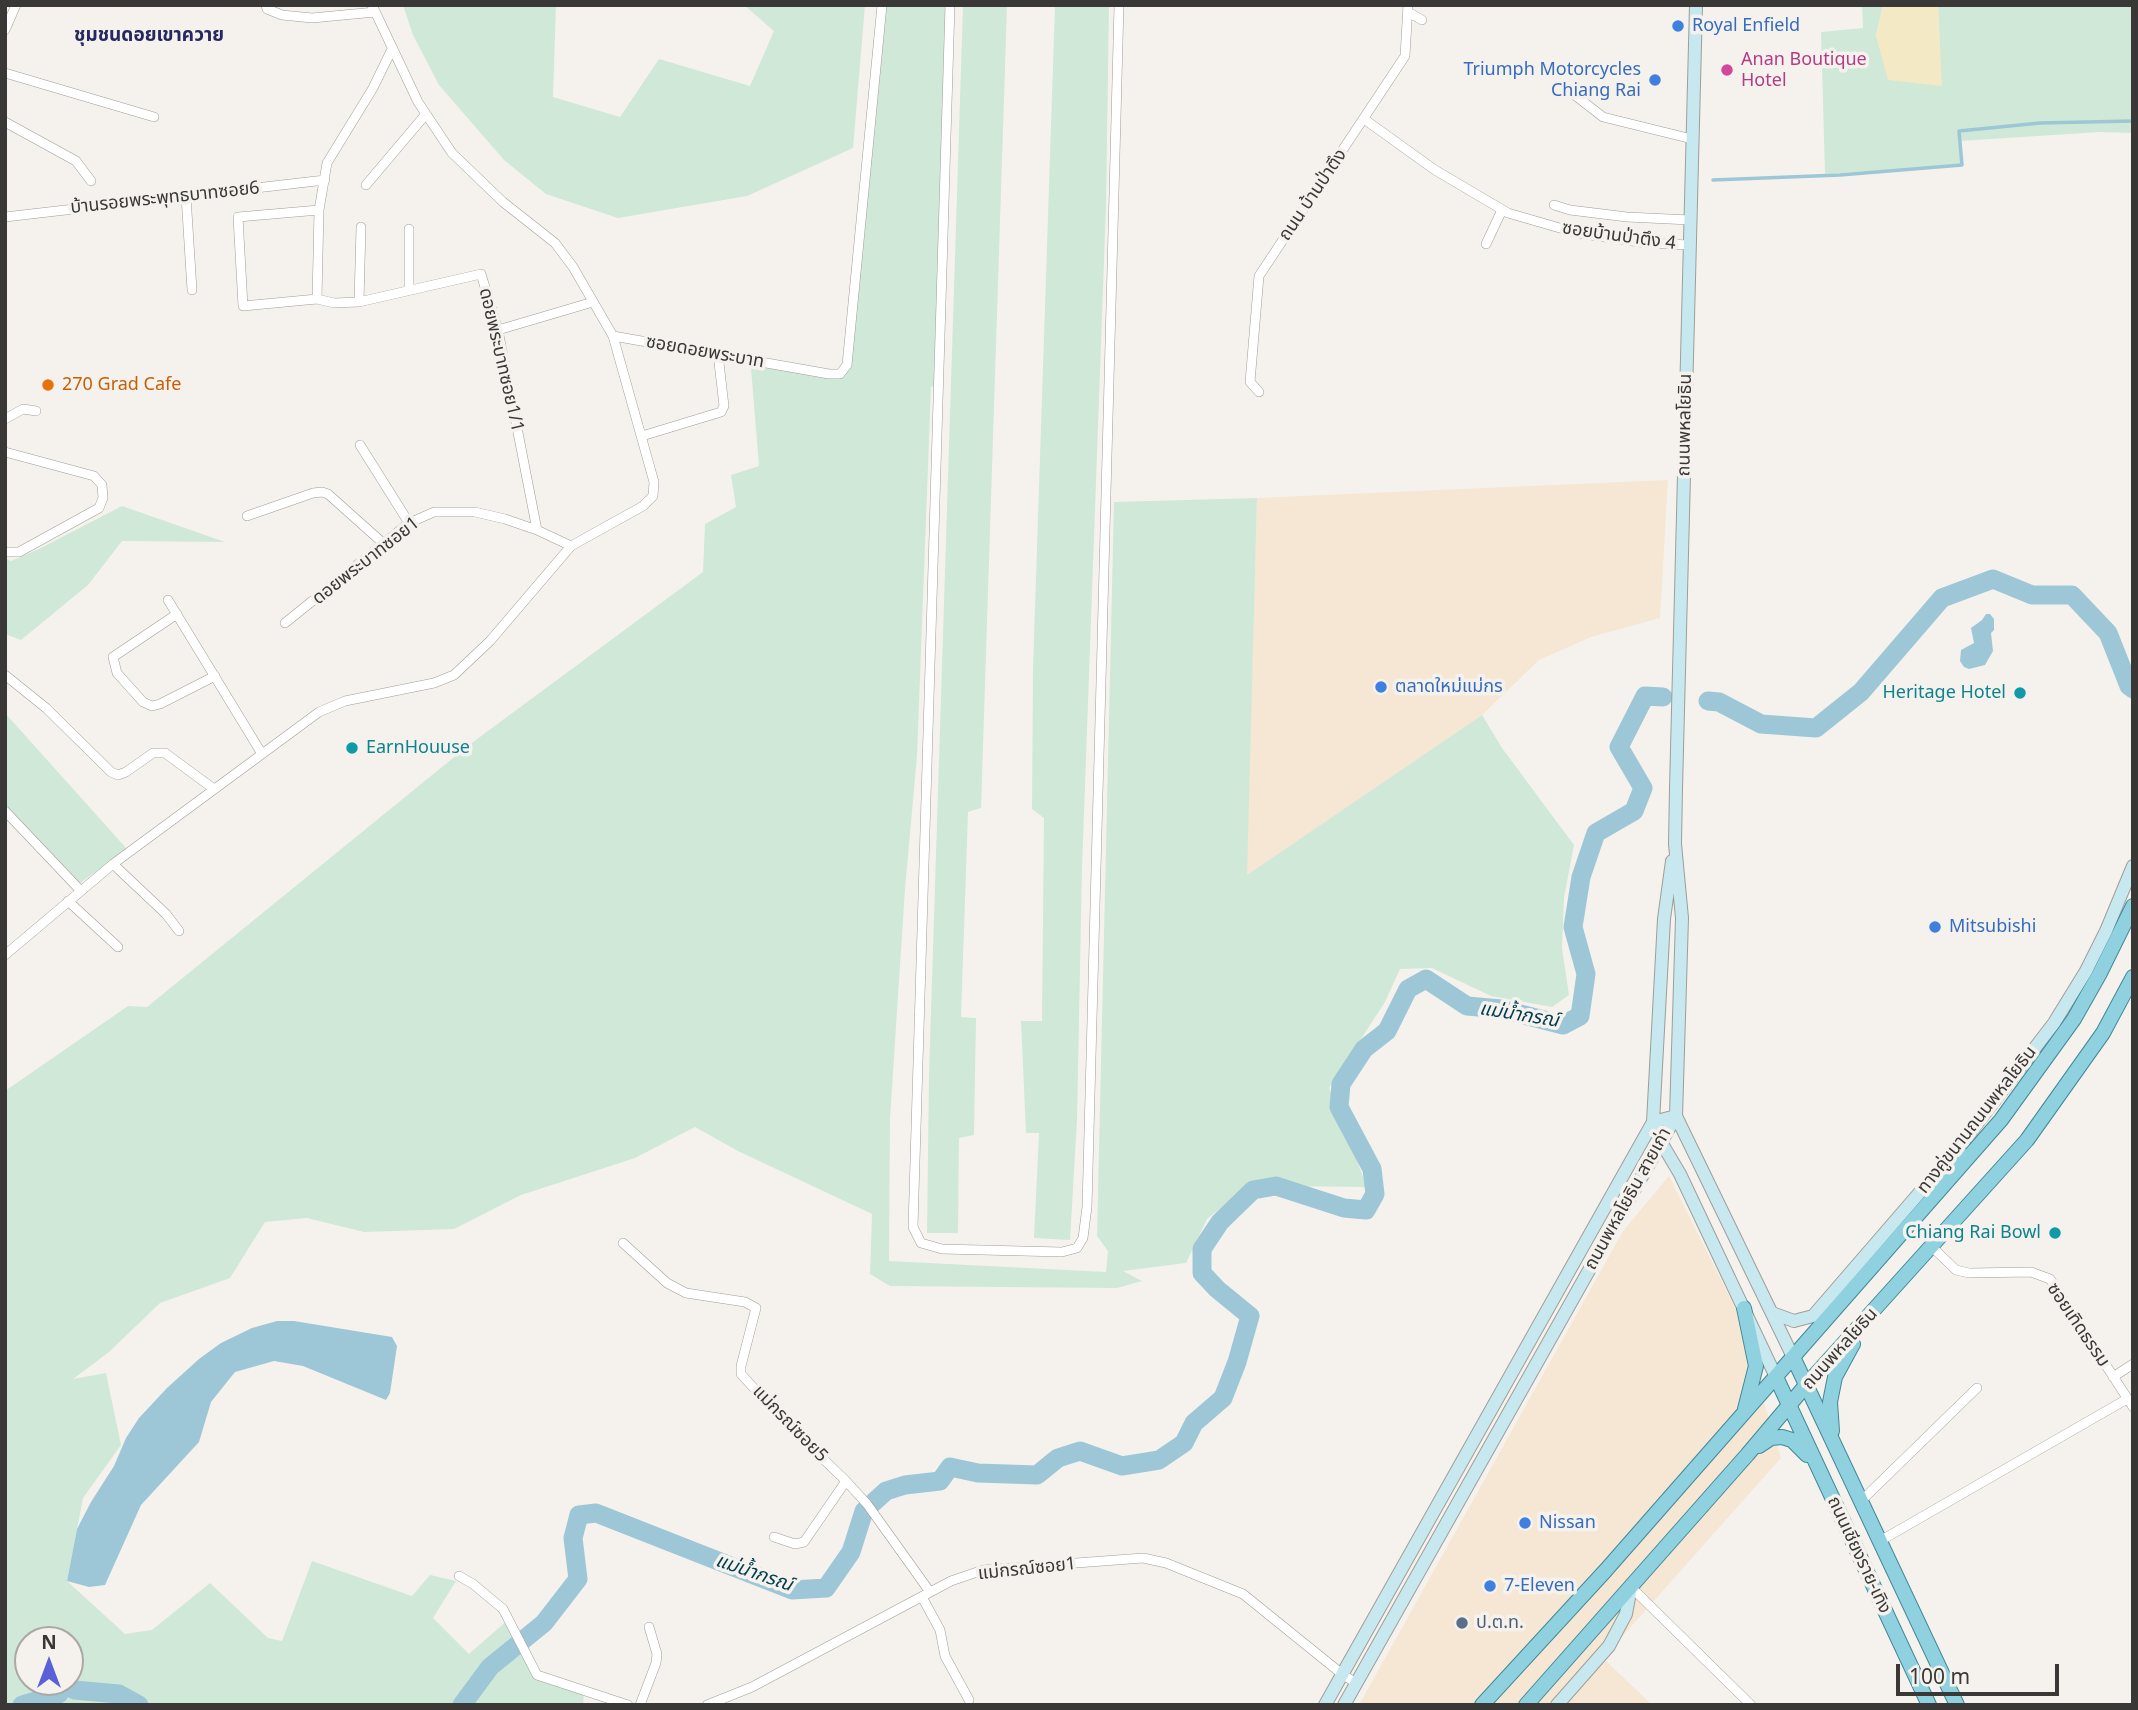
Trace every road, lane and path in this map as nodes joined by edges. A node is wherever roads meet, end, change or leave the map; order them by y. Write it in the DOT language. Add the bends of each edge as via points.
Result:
graph roads {
  1 [pos="16,5"];
  2 [pos="266,5"];
  3 [pos="882,5"];
  4 [pos="950,5"];
  5 [pos="1119,5"];
  6 [pos="1696,5"];
  7 [pos="373,9"];
  8 [pos="1408,9"];
  9 [pos="1422,20"];
  10 [pos="5,30"];
  11 [pos="392,49"];
  12 [pos="5,73"];
  13 [pos="1572,93"];
  14 [pos="426,114"];
  15 [pos="154,117"];
  16 [pos="1364,119"];
  17 [pos="5,122"];
  18 [pos="1692,139"];
  19 [pos="326,180"];
  20 [pos="91,181"];
  21 [pos="366,184"];
  22 [pos="186,196"];
  23 [pos="1554,205"];
  24 [pos="319,210"];
  25 [pos="1505,211"];
  26 [pos="5,218"];
  27 [pos="1690,220"];
  28 [pos="361,227"];
  29 [pos="409,229"];
  30 [pos="1486,244"];
  31 [pos="1689,245"];
  32 [pos="409,289"];
  33 [pos="192,290"];
  34 [pos="317,299"];
  35 [pos="359,302"];
  36 [pos="593,302"];
  37 [pos="498,330"];
  38 [pos="613,336"];
  39 [pos="718,354"];
  40 [pos="1259,392"];
  41 [pos="36,411"];
  42 [pos="5,419"];
  43 [pos="642,436"];
  44 [pos="360,445"];
  45 [pos="5,452"];
  46 [pos="247,516"];
  47 [pos="409,523"];
  48 [pos="537,530"];
  49 [pos="384,544"];
  50 [pos="571,546"];
  51 [pos="5,552"];
  52 [pos="168,600"];
  53 [pos="177,614"];
  54 [pos="285,623"];
  55 [pos="5,675"];
  56 [pos="215,676"];
  57 [pos="262,754"];
  58 [pos="214,789"];
  59 [pos="5,811"];
  60 [pos="1675,844"];
  61 [pos="113,864"];
  62 [pos="2133,866"];
  63 [pos="80,890"];
  64 [pos="68,901"];
  65 [pos="2133,906"];
  66 [pos="179,931"];
  67 [pos="118,947"];
  68 [pos="5,955"];
  69 [pos="2133,977"];
  70 [pos="1676,1116"];
  71 [pos="1653,1122"];
  72 [pos="1661,1142"];
  73 [pos="1959,1147"];
  74 [pos="1643,1173"];
  75 [pos="1680,1174"];
  76 [pos="1941,1188"];
  77 [pos="623,1243"];
  78 [pos="1931,1248"];
  79 [pos="1744,1308"];
  80 [pos="1874,1311"];
  81 [pos="1772,1313"];
  82 [pos="1793,1357"];
  83 [pos="2133,1364"];
  84 [pos="1776,1377"];
  85 [pos="2113,1377"];
  86 [pos="1807,1384"];
  87 [pos="1977,1388"];
  88 [pos="2130,1403"];
  89 [pos="1788,1406"];
  90 [pos="1743,1414"];
  91 [pos="1832,1441"];
  92 [pos="1747,1455"];
  93 [pos="1817,1466"];
  94 [pos="846,1481"];
  95 [pos="1861,1501"];
  96 [pos="774,1537"];
  97 [pos="1880,1541"];
  98 [pos="459,1576"];
  99 [pos="1631,1587"];
  100 [pos="926,1594"];
  101 [pos="649,1627"];
  102 [pos="1342,1674"];
  103 [pos="1356,1683"];
  104 [pos="970,1700"];
  105 [pos="628,1705"];
  106 [pos="640,1705"];
  107 [pos="707,1705"];
  108 [pos="1325,1705"];
  109 [pos="1344,1705"];
  110 [pos="1482,1705"];
  111 [pos="1526,1705"];
  112 [pos="1557,1705"];
  113 [pos="1751,1705"];
  114 [pos="1929,1705"];
  115 [pos="1957,1705"];
  1 -- 10 [label="street"];
  2 -- 7 [label="street" via="282,15 312,18"];
  3 -- 39 [label="street, ซอยดอยพระบาท" via="847,365 840,374 829,374"];
  4 -- 5 [label="street" via="913,1227 921,1243 942,1249 1062,1252 1077,1248 1083,1238 1087,1207"];
  6 -- 18 [label="main road, ถนนพหลโยธิน"];
  7 -- 11 [label="street"];
  8 -- 9 [label="street"];
  8 -- 16 [label="street, ถนน บ้านป่าตึง" via="1405,56"];
  11 -- 14 [label="street"];
  11 -- 19 [label="street" via="327,163"];
  12 -- 15 [label="street"];
  13 -- 18 [label="street" via="1603,117"];
  14 -- 21 [label="street"];
  14 -- 36 [label="street" via="453,153 503,202 555,243"];
  16 -- 25 [label="street, ซอยบ้านป่าตึง 4" via="1435,170"];
  16 -- 40 [label="street, ถนน บ้านป่าตึง" via="1259,276 1250,382"];
  17 -- 20 [label="street" via="76,161"];
  18 -- 27 [label="main road, ถนนพหลโยธิน"];
  19 -- 22 [label="street, บ้านรอยพระพุทธบาทซอย6"];
  19 -- 24 [label="street"];
  22 -- 26 [label="street, บ้านรอยพระพุทธบาทซอย6"];
  22 -- 33 [label="street"];
  23 -- 27 [label="street" via="1627,217"];
  24 -- 34 [label="street"];
  24 -- 34 [label="street, ดอยพระบาทซอย1/1" via="238,217 243,306"];
  25 -- 30 [label="street"];
  25 -- 31 [label="street, ซอยบ้านป่าตึง 4" via="1577,233"];
  27 -- 31 [label="main road, ถนนพหลโยธิน"];
  28 -- 35 [label="street"];
  29 -- 32 [label="street"];
  31 -- 60 [label="main road, ถนนพหลโยธิน"];
  32 -- 35 [label="street, ดอยพระบาทซอย1/1"];
  32 -- 37 [label="street, ดอยพระบาทซอย1/1" via="481,274"];
  34 -- 35 [label="street, ดอยพระบาทซอย1/1"];
  36 -- 37 [label="street"];
  36 -- 38 [label="street"];
  37 -- 48 [label="street, ดอยพระบาทซอย1/1"];
  38 -- 39 [label="street, ซอยดอยพระบาท"];
  38 -- 43 [label="street"];
  39 -- 43 [label="street" via="721,412"];
  41 -- 42 [label="street" via="23,410"];
  43 -- 50 [label="street" via="654,482 653,496"];
  44 -- 47 [label="street"];
  45 -- 51 [label="street" via="94,476 102,485 103,498 99,508 19,552"];
  46 -- 49 [label="street" via="321,492"];
  47 -- 48 [label="street, ดอยพระบาทซอย1" via="434,512 457,510"];
  47 -- 49 [label="street, ดอยพระบาทซอย1"];
  48 -- 50 [label="street, ดอยพระบาทซอย1"];
  49 -- 54 [label="street, ดอยพระบาทซอย1"];
  50 -- 57 [label="street" via="490,641 454,675 345,701 319,712"];
  52 -- 53 [label="street"];
  53 -- 56 [label="street"];
  53 -- 56 [label="street" via="122,648 113,657 117,673 152,706"];
  55 -- 58 [label="street" via="111,772 118,775 153,753 165,753"];
  56 -- 57 [label="street"];
  57 -- 58 [label="street"];
  58 -- 61 [label="street"];
  59 -- 63 [label="street"];
  60 -- 70 [label="main road, ถนนพหลโยธิน" via="1682,918"];
  60 -- 71 [label="main road, ถนนพหลโยธิน" via="1664,919"];
  61 -- 63 [label="street"];
  61 -- 66 [label="street"];
  62 -- 73 [label="main road, ทางคู่ขนานถนนพหลโยธิน" via="2086,971 2054,1023"];
  63 -- 64 [label="street"];
  64 -- 67 [label="street"];
  64 -- 68 [label="street"];
  65 -- 76 [label="main road, ถนนพหลโยธิน" via="2074,1019 2001,1119"];
  69 -- 78 [label="main road, ถนนพหลโยธิน" via="2102,1033 2027,1140"];
  70 -- 71 [label="main road, ถนนพหลโยธิน สายเก่า"];
  70 -- 72 [label="main road, ถนนพหลโยธิน สายเก่า"];
  70 -- 81 [label="main road, ถนนพหลโยธิน"];
  71 -- 72 [label="main road, ถนนพหลโยธิน"];
  71 -- 102 [label="main road, ถนนพหลโยธิน สายเก่า"];
  72 -- 74 [label="main road, ถนนพหลโยธิน สายเก่า"];
  72 -- 75 [label="main road, ถนนพหลโยธิน"];
  73 -- 76 [label="main road"];
  73 -- 81 [label="main road, ทางคู่ขนานถนนพหลโยธิน" via="1813,1316 1794,1321"];
  74 -- 75 [label="main road" via="1661,1160"];
  74 -- 103 [label="main road, ถนนพหลโยธิน สายเก่า"];
  75 -- 79 [label="main road, ถนนพหลโยธิน"];
  76 -- 82 [label="main road, ถนนพหลโยธิน"];
  77 -- 94 [label="street, แม่กรณ์ซอย5" via="667,1283 685,1293 745,1302 756,1308 741,1374"];
  78 -- 80 [label="main road, ถนนพหลโยธิน"];
  78 -- 85 [label="street, ซอยเทิดธรรม" via="1956,1270 2031,1272 2050,1279"];
  79 -- 84 [label="main road, ถนนพหลโยธิน"];
  79 -- 90 [label="main road" via="1756,1366"];
  80 -- 86 [label="main road, ถนนพหลโยธิน"];
  80 -- 91 [label="main road" via="1835,1377 1830,1402"];
  81 -- 82 [label="main road, ถนนพหลโยธิน"];
  82 -- 84 [label="main road, ถนนพหลโยธิน"];
  82 -- 86 [label="main road"];
  83 -- 85 [label="street"];
  84 -- 89 [label="main road, ถนนเชียงราย-เทิง"];
  84 -- 90 [label="main road, ถนนพหลโยธิน"];
  85 -- 88 [label="street, ซอยเทิดธรรม"];
  86 -- 89 [label="main road, ถนนพหลโยธิน"];
  86 -- 91 [label="main road"];
  87 -- 95 [label="street"];
  88 -- 97 [label="street"];
  89 -- 92 [label="main road, ถนนพหลโยธิน"];
  89 -- 93 [label="main road, ถนนเชียงราย-เทิง"];
  90 -- 110 [label="main road, ถนนพหลโยธิน"];
  91 -- 95 [label="main road"];
  92 -- 93 [label="main road" via="1771,1438 1782,1437 1792,1440"];
  92 -- 99 [label="main road, ถนนพหลโยธิน"];
  93 -- 114 [label="main road, ถนนเชียงราย-เทิง"];
  94 -- 96 [label="street" via="802,1544"];
  94 -- 100 [label="street" via="877,1517"];
  95 -- 97 [label="main road"];
  97 -- 115 [label="main road"];
  98 -- 105 [label="street" via="503,1609 537,1675"];
  99 -- 111 [label="main road, ถนนพหลโยธิน"];
  99 -- 112 [label="main road" via="1626,1614 1609,1646"];
  99 -- 113 [label="street"];
  100 -- 102 [label="street, แม่กรณ์ซอย1" via="983,1570 1143,1558 1243,1594"];
  100 -- 104 [label="street" via="945,1656"];
  100 -- 107 [label="street, แม่กรณ์ซอย1" via="752,1687"];
  101 -- 106 [label="street" via="656,1663"];
  102 -- 103 [label="street, แม่กรณ์ซอย1"];
  102 -- 108 [label="main road, ถนนพหลโยธิน สายเก่า"];
  103 -- 109 [label="main road, ถนนพหลโยธิน สายเก่า"];
}
